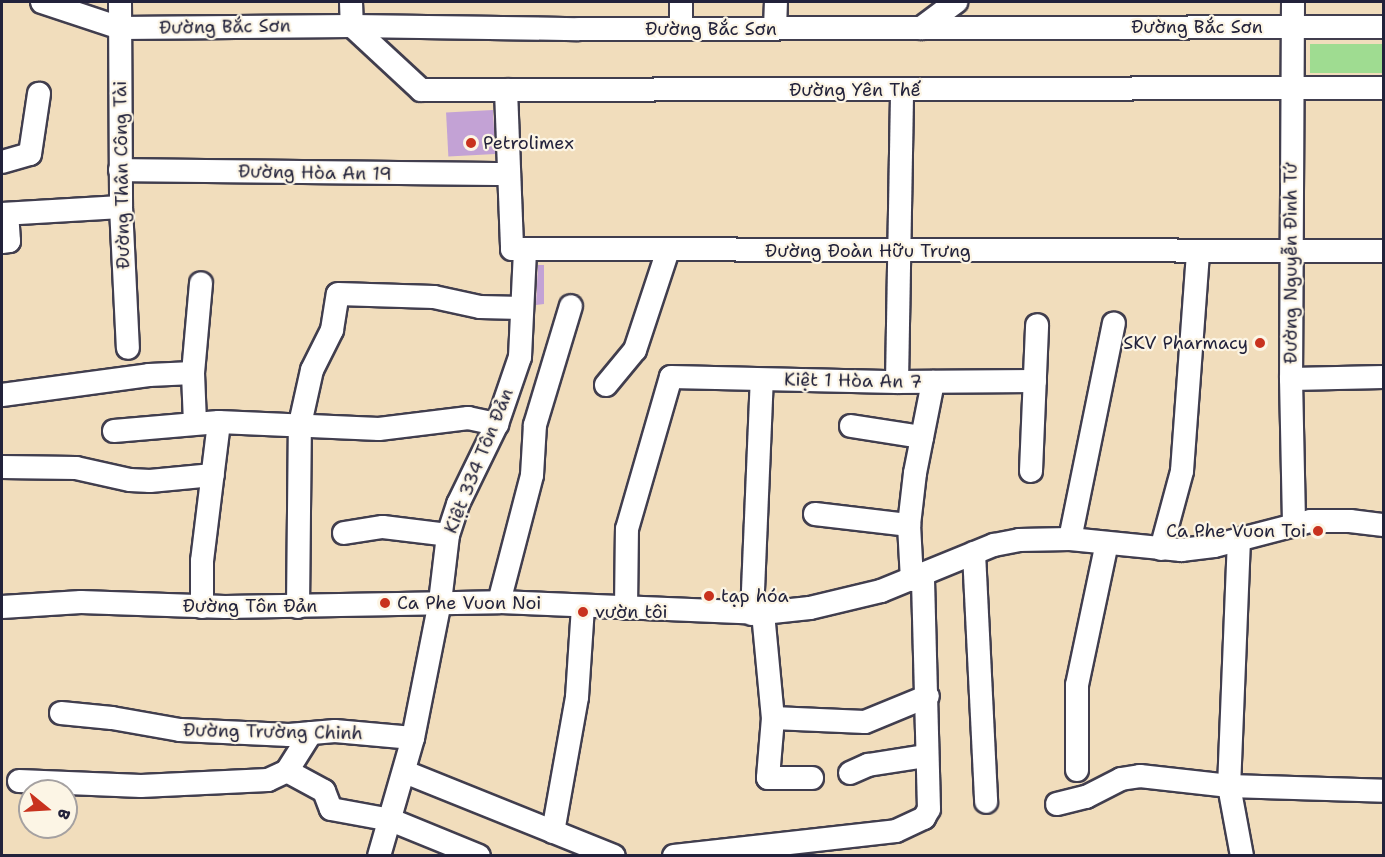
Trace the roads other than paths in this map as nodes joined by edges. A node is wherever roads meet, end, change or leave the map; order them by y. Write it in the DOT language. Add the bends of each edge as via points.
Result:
graph roads {
  1 [pos="42,2"];
  2 [pos="120,2"];
  3 [pos="351,2"];
  4 [pos="681,2"];
  5 [pos="776,2"];
  6 [pos="956,2"];
  7 [pos="1293,2"];
  8 [pos="352,26"];
  9 [pos="1383,27"];
  10 [pos="120,28"];
  11 [pos="921,28"];
  12 [pos="681,29"];
  13 [pos="776,29"];
  14 [pos="1292,36"];
  15 [pos="1293,82"];
  16 [pos="1383,88"];
  17 [pos="506,90"];
  18 [pos="902,90"];
  19 [pos="39,94"];
  20 [pos="2,162"];
  21 [pos="120,170"];
  22 [pos="509,174"];
  23 [pos="121,207"];
  24 [pos="4,214"];
  25 [pos="7,247"];
  26 [pos="525,249"];
  27 [pos="668,250"];
  28 [pos="1383,251"];
  29 [pos="898,252"];
  30 [pos="1198,252"];
  31 [pos="1291,252"];
  32 [pos="201,283"];
  33 [pos="571,306"];
  34 [pos="522,308"];
  35 [pos="1114,323"];
  36 [pos="1037,325"];
  37 [pos="128,348"];
  38 [pos="193,373"];
  39 [pos="1383,377"];
  40 [pos="1291,379"];
  41 [pos="762,380"];
  42 [pos="1035,381"];
  43 [pos="897,382"];
  44 [pos="933,382"];
  45 [pos="606,385"];
  46 [pos="2,395"];
  47 [pos="219,422"];
  48 [pos="195,423"];
  49 [pos="300,424"];
  50 [pos="497,424"];
  51 [pos="851,426"];
  52 [pos="114,431"];
  53 [pos="922,436"];
  54 [pos="2,467"];
  55 [pos="1031,471"];
  56 [pos="213,475"];
  57 [pos="815,514"];
  58 [pos="1294,524"];
  59 [pos="909,525"];
  60 [pos="1383,525"];
  61 [pos="344,533"];
  62 [pos="448,535"];
  63 [pos="1070,539"];
  64 [pos="1239,539"];
  65 [pos="1107,543"];
  66 [pos="1161,549"];
  67 [pos="974,553"];
  68 [pos="917,577"];
  69 [pos="440,602"];
  70 [pos="499,602"];
  71 [pos="583,606"];
  72 [pos="2,607"];
  73 [pos="202,607"];
  74 [pos="297,607"];
  75 [pos="626,608"];
  76 [pos="758,613"];
  77 [pos="928,696"];
  78 [pos="62,713"];
  79 [pos="773,718"];
  80 [pos="311,733"];
  81 [pos="413,738"];
  82 [pos="926,756"];
  83 [pos="1077,770"];
  84 [pos="287,771"];
  85 [pos="405,772"];
  86 [pos="850,773"];
  87 [pos="812,778"];
  88 [pos="78,783"];
  89 [pos="1230,786"];
  90 [pos="1383,791"];
  91 [pos="986,802"];
  92 [pos="1057,804"];
  93 [pos="391,820"];
  94 [pos="553,832"];
  95 [pos="379,855"];
  96 [pos="479,855"];
  97 [pos="614,855"];
  98 [pos="674,855"];
  99 [pos="1242,855"];
  1 -- 10 [label="street, Đường Bắc Sơn"];
  2 -- 10 [label="street, Đường Thân Công Tài"];
  3 -- 8 [label="street"];
  4 -- 12 [label="street"];
  5 -- 13 [label="street"];
  6 -- 11 [label="street"];
  7 -- 14 [label="street, Đường Nguyễn Đình Tứ"];
  8 -- 10 [label="street, Đường Bắc Sơn"];
  8 -- 12 [label="street, Đường Bắc Sơn"];
  8 -- 17 [label="street, Đường Yên Thế" via="421,90"];
  9 -- 14 [label="street, Đường Bắc Sơn"];
  10 -- 21 [label="street, Đường Thân Công Tài"];
  11 -- 13 [label="street, Đường Bắc Sơn"];
  11 -- 14 [label="street, Đường Bắc Sơn"];
  12 -- 13 [label="street, Đường Bắc Sơn"];
  14 -- 15 [label="street, Đường Nguyễn Đình Tứ"];
  15 -- 16 [label="street, Đường Yên Thế"];
  15 -- 18 [label="street, Đường Yên Thế"];
  15 -- 31 [label="street, Đường Nguyễn Đình Tứ"];
  17 -- 18 [label="street, Đường Yên Thế"];
  17 -- 22 [label="street"];
  18 -- 29 [label="street"];
  19 -- 20 [label="street" via="30,154"];
  21 -- 22 [label="street, Đường Hòa An 19"];
  21 -- 23 [label="street, Đường Thân Công Tài"];
  22 -- 26 [label="street" via="512,249"];
  23 -- 24 [label="street"];
  23 -- 37 [label="street, Đường Thân Công Tài"];
  24 -- 25 [label="street"];
  26 -- 27 [label="street, Đường Đoàn Hữu Trưng"];
  26 -- 34 [label="street, Kiệt 334 Tôn Đản"];
  27 -- 29 [label="street, Đường Đoàn Hữu Trưng"];
  27 -- 45 [label="street" via="635,350"];
  28 -- 31 [label="street, Đường Đoàn Hữu Trưng"];
  29 -- 30 [label="street, Đường Đoàn Hữu Trưng"];
  29 -- 43 [label="street"];
  30 -- 31 [label="street, Đường Đoàn Hữu Trưng"];
  30 -- 66 [label="street" via="1182,471"];
  31 -- 40 [label="street, Đường Nguyễn Đình Tứ"];
  32 -- 38 [label="street"];
  33 -- 70 [label="street" via="536,425 532,475"];
  34 -- 49 [label="street" via="480,307 434,297 338,294 332,330 312,370"];
  34 -- 50 [label="street, Kiệt 334 Tôn Đản" via="520,357"];
  35 -- 63 [label="street"];
  36 -- 42 [label="street"];
  38 -- 46 [label="street" via="149,375"];
  38 -- 48 [label="street"];
  39 -- 40 [label="street"];
  40 -- 58 [label="street, Đường Nguyễn Đình Tứ"];
  41 -- 43 [label="street, Kiệt 1 Hòa An 7"];
  41 -- 75 [label="street, Kiệt 1 Hòa An 7" via="671,377 627,529"];
  41 -- 76 [label="street"];
  42 -- 44 [label="street, Kiệt 1 Hòa An 7"];
  42 -- 55 [label="street"];
  43 -- 44 [label="street, Kiệt 1 Hòa An 7"];
  44 -- 53 [label="street"];
  47 -- 48 [label="street"];
  47 -- 49 [label="street"];
  47 -- 56 [label="street"];
  48 -- 52 [label="street"];
  49 -- 50 [label="street" via="379,429 468,418"];
  49 -- 74 [label="street"];
  50 -- 62 [label="street, Kiệt 334 Tôn Đản" via="458,504"];
  51 -- 53 [label="street"];
  53 -- 59 [label="street"];
  54 -- 56 [label="street" via="76,468 150,481"];
  56 -- 73 [label="street" via="202,561"];
  57 -- 59 [label="street"];
  58 -- 60 [label="street, Đường Tôn Đản" via="1326,520"];
  58 -- 64 [label="street, Đường Tôn Đản"];
  59 -- 68 [label="street"];
  61 -- 62 [label="street" via="383,528"];
  62 -- 69 [label="street, Kiệt 334 Tôn Đản"];
  63 -- 65 [label="street, Đường Tôn Đản"];
  63 -- 67 [label="street, Đường Tôn Đản" via="1019,540"];
  64 -- 66 [label="street, Đường Tôn Đản" via="1197,549"];
  64 -- 89 [label="street"];
  65 -- 66 [label="street, Đường Tôn Đản"];
  65 -- 83 [label="street" via="1077,685"];
  67 -- 68 [label="street, Đường Tôn Đản"];
  67 -- 91 [label="street"];
  68 -- 76 [label="street, Đường Tôn Đản" via="848,600"];
  68 -- 77 [label="street"];
  69 -- 70 [label="street, Đường Tôn Đản"];
  69 -- 74 [label="street, Đường Tôn Đản"];
  69 -- 81 [label="street, Kiệt 334 Tôn Đản"];
  70 -- 71 [label="street, Đường Tôn Đản"];
  71 -- 75 [label="street, Đường Tôn Đản"];
  71 -- 94 [label="street" via="577,697"];
  72 -- 73 [label="street, Đường Tôn Đản" via="81,602"];
  73 -- 74 [label="street, Đường Tôn Đản"];
  75 -- 76 [label="street, Đường Tôn Đản"];
  76 -- 79 [label="street"];
  77 -- 79 [label="street" via="865,722"];
  77 -- 82 [label="street"];
  78 -- 80 [label="street, Đường Trường Chinh" via="180,730"];
  79 -- 87 [label="street" via="768,778"];
  80 -- 81 [label="street, Đường Trường Chinh" via="335,730"];
  80 -- 84 [label="street"];
  81 -- 85 [label="street, Kiệt 334 Tôn Đản"];
  82 -- 86 [label="street" via="868,765"];
  82 -- 98 [label="street" via="929,809 924,818 896,831"];
  84 -- 88 [label="street" via="268,780 141,786"];
  84 -- 93 [label="street" via="324,791 331,809"];
  85 -- 93 [label="street, Kiệt 334 Tôn Đản"];
  85 -- 94 [label="street"];
  89 -- 90 [label="street"];
  89 -- 92 [label="street" via="1130,777 1086,797"];
  89 -- 99 [label="street"];
  93 -- 95 [label="street, Kiệt 334 Tôn Đản"];
  93 -- 96 [label="street"];
  94 -- 97 [label="street"];
}
